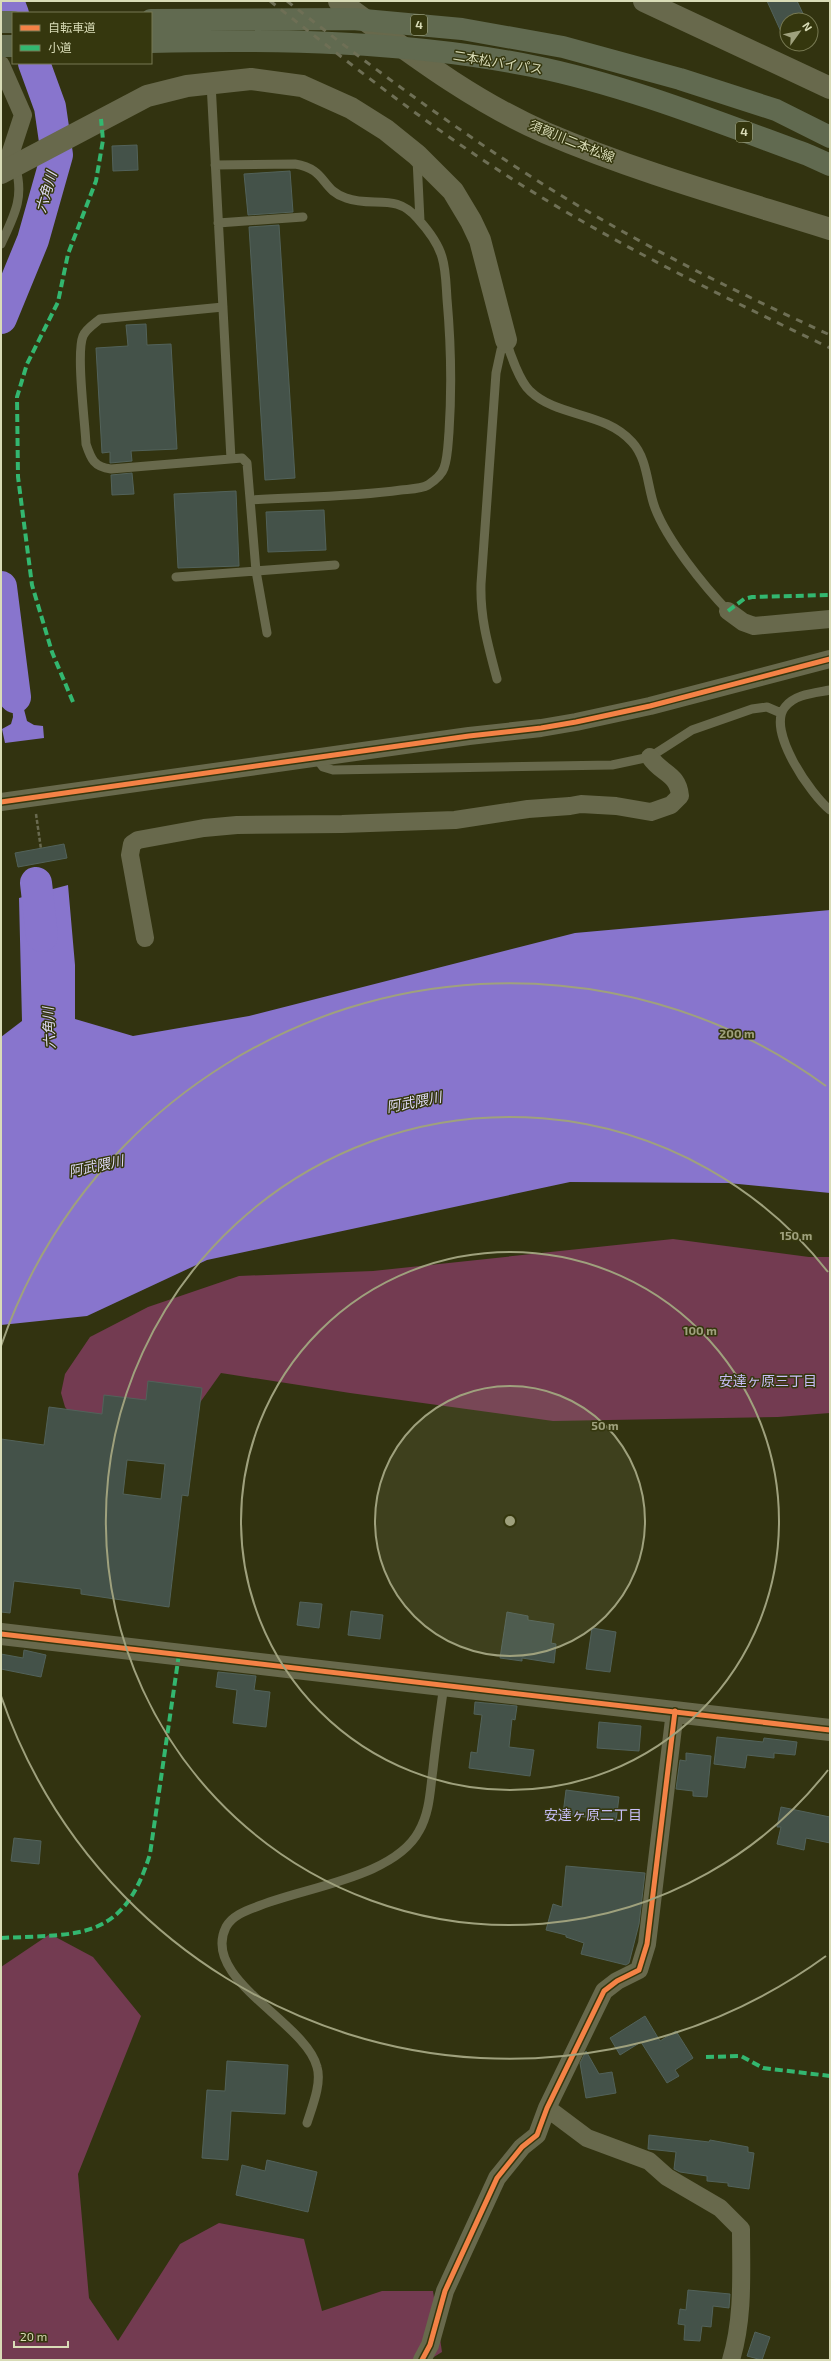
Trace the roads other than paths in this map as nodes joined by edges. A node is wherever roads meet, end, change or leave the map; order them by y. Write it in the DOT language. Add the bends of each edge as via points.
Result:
graph roads {
  1 [pos="339,1"];
  2 [pos="644,1"];
  3 [pos="152,20"];
  4 [pos="1,22"];
  5 [pos="12,22"];
  6 [pos="152,42"];
  7 [pos="1,46"];
  8 [pos="12,46"];
  9 [pos="1,65"];
  10 [pos="211,83"];
  11 [pos="830,88"];
  12 [pos="830,137"];
  13 [pos="417,156"];
  14 [pos="215,165"];
  15 [pos="830,165"];
  16 [pos="11,168"];
  17 [pos="303,217"];
  18 [pos="420,221"];
  19 [pos="218,223"];
  20 [pos="830,229"];
  21 [pos="1,244"];
  22 [pos="223,307"];
  23 [pos="506,340"];
  24 [pos="230,459"];
  25 [pos="250,500"];
  26 [pos="336,565"];
  27 [pos="256,571"];
  28 [pos="176,577"];
  29 [pos="728,612"];
  30 [pos="830,619"];
  31 [pos="266,633"];
  32 [pos="830,659"];
  33 [pos="497,678"];
  34 [pos="830,690"];
  35 [pos="781,713"];
  36 [pos="650,757"];
  37 [pos="316,758"];
  38 [pos="1,802"];
  39 [pos="830,810"];
  40 [pos="145,938"];
  41 [pos="1,1634"];
  42 [pos="444,1684"];
  43 [pos="675,1711"];
  44 [pos="830,1730"];
  45 [pos="547,2108"];
  46 [pos="307,2123"];
  47 [pos="422,2360"];
  48 [pos="731,2360"];
  1 -- 20 [label="street, 須賀川二本松線" via="449,82 545,132 641,169"];
  2 -- 11 [label="street"];
  3 -- 12 [label="highway, 二本松バイパス / 4" via="353,19 462,29 563,47 680,79 776,110"];
  4 -- 5 [label="highway"];
  6 -- 15 [label="highway, 二本松バイパス / 4" via="234,40 365,45 532,66 658,101"];
  7 -- 8 [label="highway"];
  9 -- 16 [label="street" via="23,115"];
  10 -- 13 [label="street" via="251,79 302,86 351,108 386,130"];
  10 -- 14 [label="lane"];
  10 -- 16 [label="street" via="147,96"];
  13 -- 18 [label="lane"];
  13 -- 23 [label="street" via="453,191 471,220 480,240"];
  14 -- 18 [label="lane" via="308,166 314,169 333,192 341,196 355,201 393,202 406,208"];
  14 -- 19 [label="lane"];
  16 -- 21 [label="lane" via="20,182 20,193 14,215"];
  17 -- 19 [label="lane"];
  18 -- 25 [label="lane" via="437,244 444,270 452,351 451,398 444,468 427,485 418,488"];
  19 -- 22 [label="lane"];
  22 -- 24 [label="lane"];
  22 -- 24 [label="lane" via="100,319 83,336 80,351 86,444 89,456 96,464 111,469"];
  23 -- 29 [label="lane" via="511,357 529,391 558,407 607,423 634,444 645,469 655,508 669,534"];
  23 -- 33 [label="lane" via="500,350 496,373 481,590 483,624"];
  24 -- 25 [label="lane" via="242,458 247,463"];
  25 -- 27 [label="lane"];
  26 -- 27 [label="lane"];
  27 -- 28 [label="lane"];
  27 -- 31 [label="lane"];
  29 -- 30 [label="street" via="754,626"];
  32 -- 37 [label="street" via="657,704 576,722"];
  34 -- 35 [label="lane" via="803,696 786,706"];
  35 -- 36 [label="lane" via="767,707 701,726"];
  35 -- 39 [label="lane" via="781,728 794,762 812,791"];
  36 -- 37 [label="lane" via="612,766 383,770 333,770 323,767"];
  36 -- 40 [label="street" via="656,766 674,777 679,785 680,796 671,805 651,812 581,804 455,820 237,825 138,840 132,844 130,855"];
  37 -- 38 [label="street"];
  41 -- 42 [label="street"];
  42 -- 43 [label="street"];
  42 -- 46 [label="lane" via="428,1810 419,1831 407,1847 390,1861 370,1871 298,1892 244,1912 226,1927 224,1956 232,1972 244,1987 297,2036 318,2067 317,2084"];
  43 -- 44 [label="street"];
  43 -- 45 [label="street" via="648,1944 644,1959 639,1970 616,1981 604,1991"];
  45 -- 47 [label="street" via="537,2135 522,2147 497,2178 445,2291 430,2345"];
  45 -- 48 [label="street" via="587,2138 649,2161 667,2177 720,2208 741,2229 741,2311"];
}
